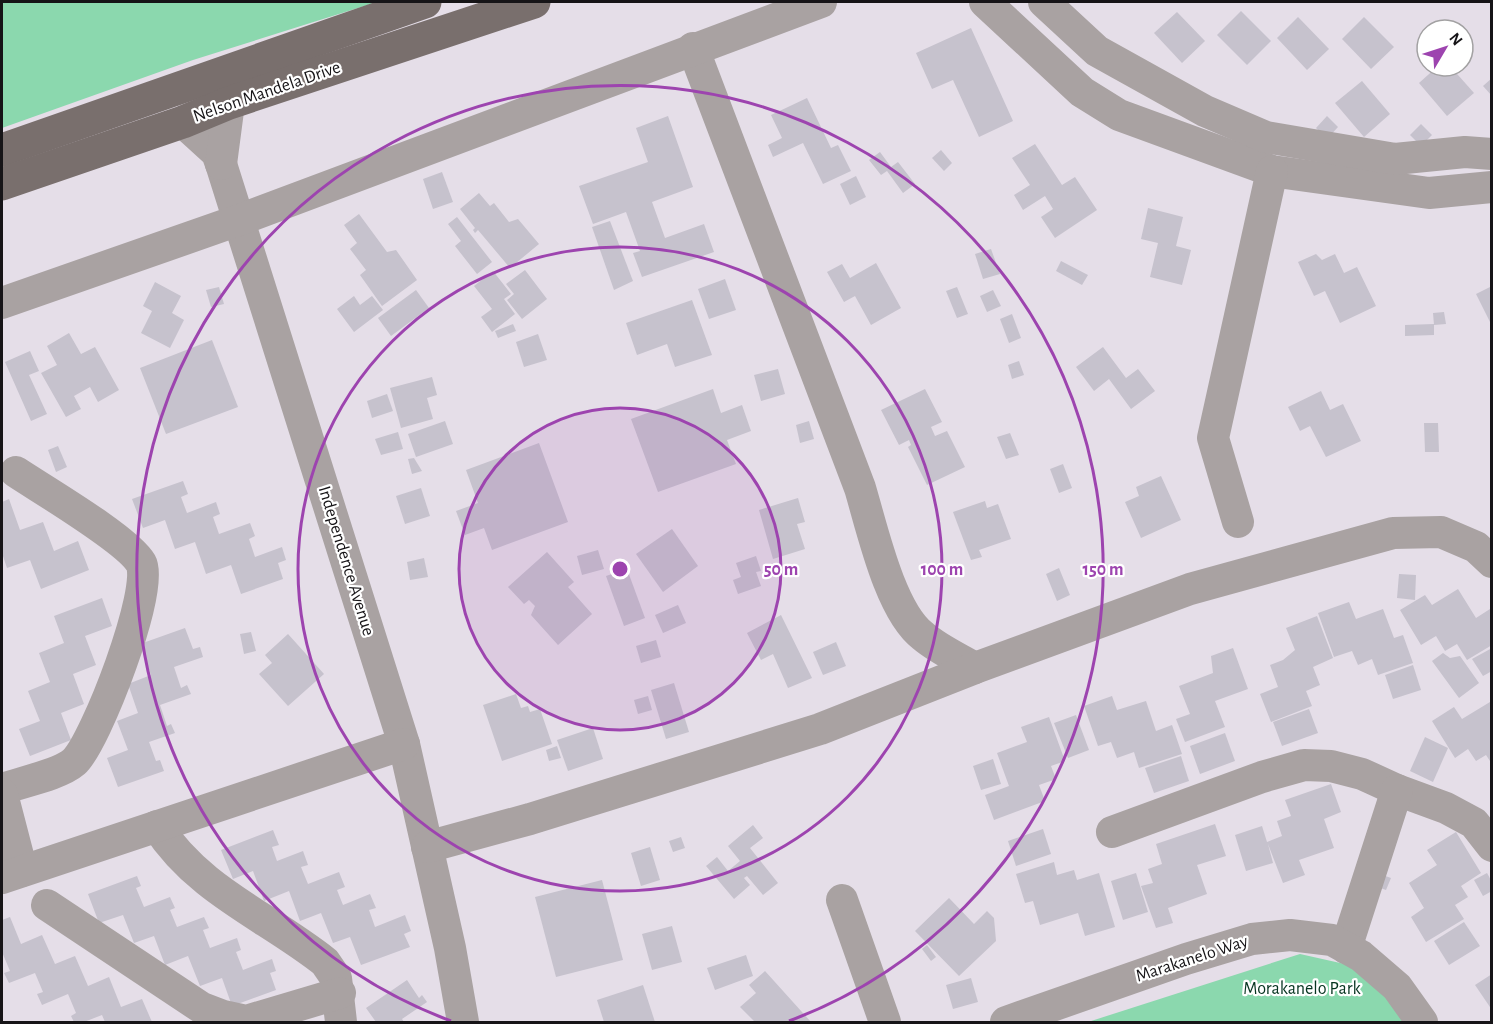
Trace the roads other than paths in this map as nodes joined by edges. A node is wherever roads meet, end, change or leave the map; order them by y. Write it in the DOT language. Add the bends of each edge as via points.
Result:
graph roads {
  1 [pos="425,2"];
  2 [pos="534,2"];
  3 [pos="821,2"];
  4 [pos="985,2"];
  5 [pos="1044,2"];
  6 [pos="693,48"];
  7 [pos="229,104"];
  8 [pos="183,122"];
  9 [pos="2,150"];
  10 [pos="1491,154"];
  11 [pos="221,164"];
  12 [pos="1272,171"];
  13 [pos="2,184"];
  14 [pos="1491,187"];
  15 [pos="239,220"];
  16 [pos="2,303"];
  17 [pos="16,472"];
  18 [pos="1238,522"];
  19 [pos="1491,562"];
  20 [pos="975,668"];
  21 [pos="404,744"];
  22 [pos="2,789"];
  23 [pos="1397,790"];
  24 [pos="2,794"];
  25 [pos="158,826"];
  26 [pos="1113,832"];
  27 [pos="1491,846"];
  28 [pos="427,847"];
  29 [pos="12,874"];
  30 [pos="842,900"];
  31 [pos="47,905"];
  32 [pos="1346,948"];
  33 [pos="340,1008"];
  34 [pos="463,1023"];
  35 [pos="885,1023"];
  36 [pos="1006,1023"];
  37 [pos="1422,1023"];
  1 -- 9 [label="main road, Nelson Mandela Drive"];
  2 -- 7 [label="main road, Nelson Mandela Drive"];
  3 -- 6 [label="street"];
  4 -- 12 [label="street" via="1082,92 1119,115"];
  5 -- 10 [label="street" via="1097,51 1205,111 1266,137 1395,159 1465,152"];
  6 -- 15 [label="street"];
  6 -- 20 [label="street" via="860,488 905,618 922,636"];
  7 -- 8 [label="main road, Nelson Mandela Drive"];
  7 -- 11 [label="street, Independence Avenue"];
  8 -- 11 [label="street" via="217,153"];
  8 -- 13 [label="main road, Nelson Mandela Drive"];
  11 -- 15 [label="street, Independence Avenue"];
  12 -- 14 [label="street" via="1429,193"];
  12 -- 18 [label="street" via="1213,438"];
  15 -- 16 [label="street"];
  15 -- 21 [label="street, Independence Avenue"];
  17 -- 22 [label="street" via="120,542 145,570 142,600 123,659 88,741 74,762"];
  19 -- 20 [label="street" via="1476,547 1441,531 1393,533 1190,589"];
  20 -- 28 [label="street" via="820,729"];
  21 -- 25 [label="street"];
  21 -- 28 [label="street, Independence Avenue"];
  23 -- 26 [label="street" via="1362,774 1331,766 1304,765"];
  23 -- 27 [label="street" via="1474,823"];
  23 -- 32 [label="street"];
  24 -- 29 [label="street"];
  25 -- 29 [label="street"];
  25 -- 33 [label="street" via="174,851 194,871 325,962 336,978"];
  28 -- 34 [label="street, Independence Avenue"];
  30 -- 35 [label="street"];
  31 -- 33 [label="street" via="202,1008 223,1016 246,1021"];
  32 -- 36 [label="street, Marakanelo Way" via="1332,940 1290,935 1252,939"];
  32 -- 37 [label="street, Marakanelo Way" via="1397,987"];
}
